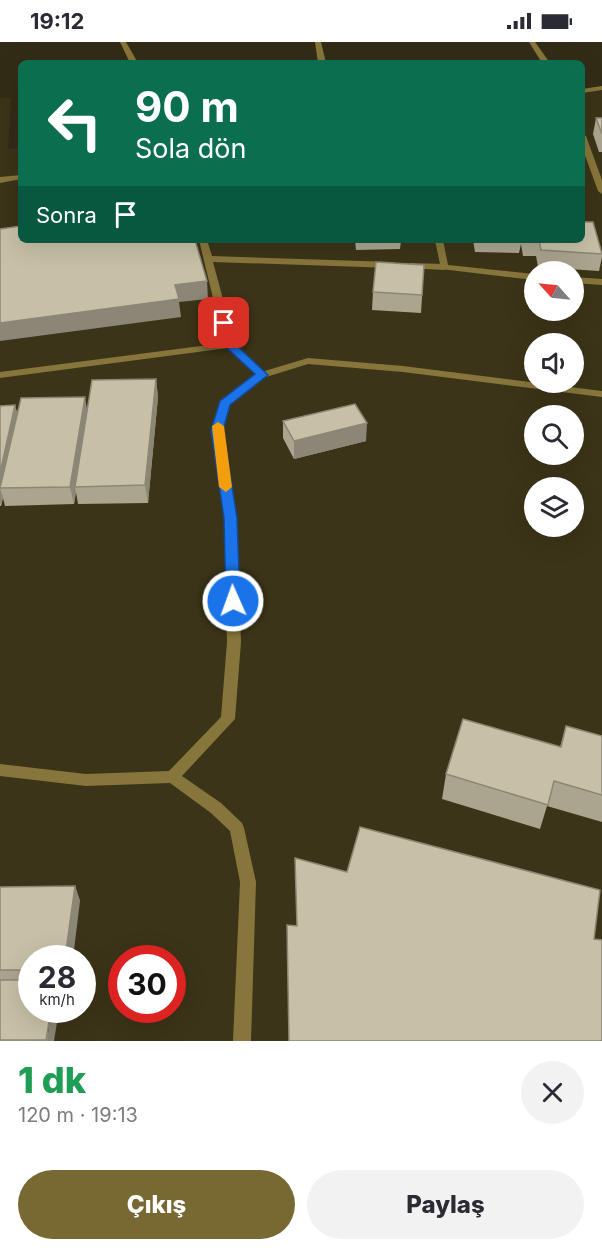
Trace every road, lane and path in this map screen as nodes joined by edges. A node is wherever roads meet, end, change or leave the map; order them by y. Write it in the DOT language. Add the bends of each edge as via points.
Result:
graph roads {
  1 [pos="123,42"];
  2 [pos="318,42"];
  3 [pos="532,42"];
  4 [pos="132,60"];
  5 [pos="321,60"];
  6 [pos="544,60"];
  7 [pos="602,88"];
  8 [pos="585,91"];
  9 [pos="585,144"];
  10 [pos="18,177"];
  11 [pos="0,180"];
  12 [pos="601,186"];
  13 [pos="204,243"];
  14 [pos="440,243"];
  15 [pos="208,259"];
  16 [pos="444,267"];
  17 [pos="524,276"];
  18 [pos="584,281"];
  19 [pos="602,282"];
  20 [pos="230,345"];
  21 [pos="0,375"];
  22 [pos="262,375"];
  23 [pos="602,394"];
  24 [pos="0,770"];
  25 [pos="172,777"];
  26 [pos="242,1041"];
  1 -- 4 [label="street"];
  2 -- 5 [label="street"];
  3 -- 6 [label="street"];
  7 -- 8 [label="street"];
  9 -- 12 [label="street"];
  10 -- 11 [label="street"];
  13 -- 15 [label="street"];
  14 -- 16 [label="street"];
  15 -- 16 [label="street"];
  15 -- 20 [label="street"];
  16 -- 17 [label="street"];
  18 -- 19 [label="street"];
  20 -- 21 [label="street"];
  20 -- 22 [label="street"];
  22 -- 23 [label="street" via="308,361"];
  22 -- 25 [label="street" via="224,403 217,430 230,518 234,642 228,719"];
  24 -- 25 [label="street" via="86,780"];
  25 -- 26 [label="street" via="237,828 248,882"];
}
